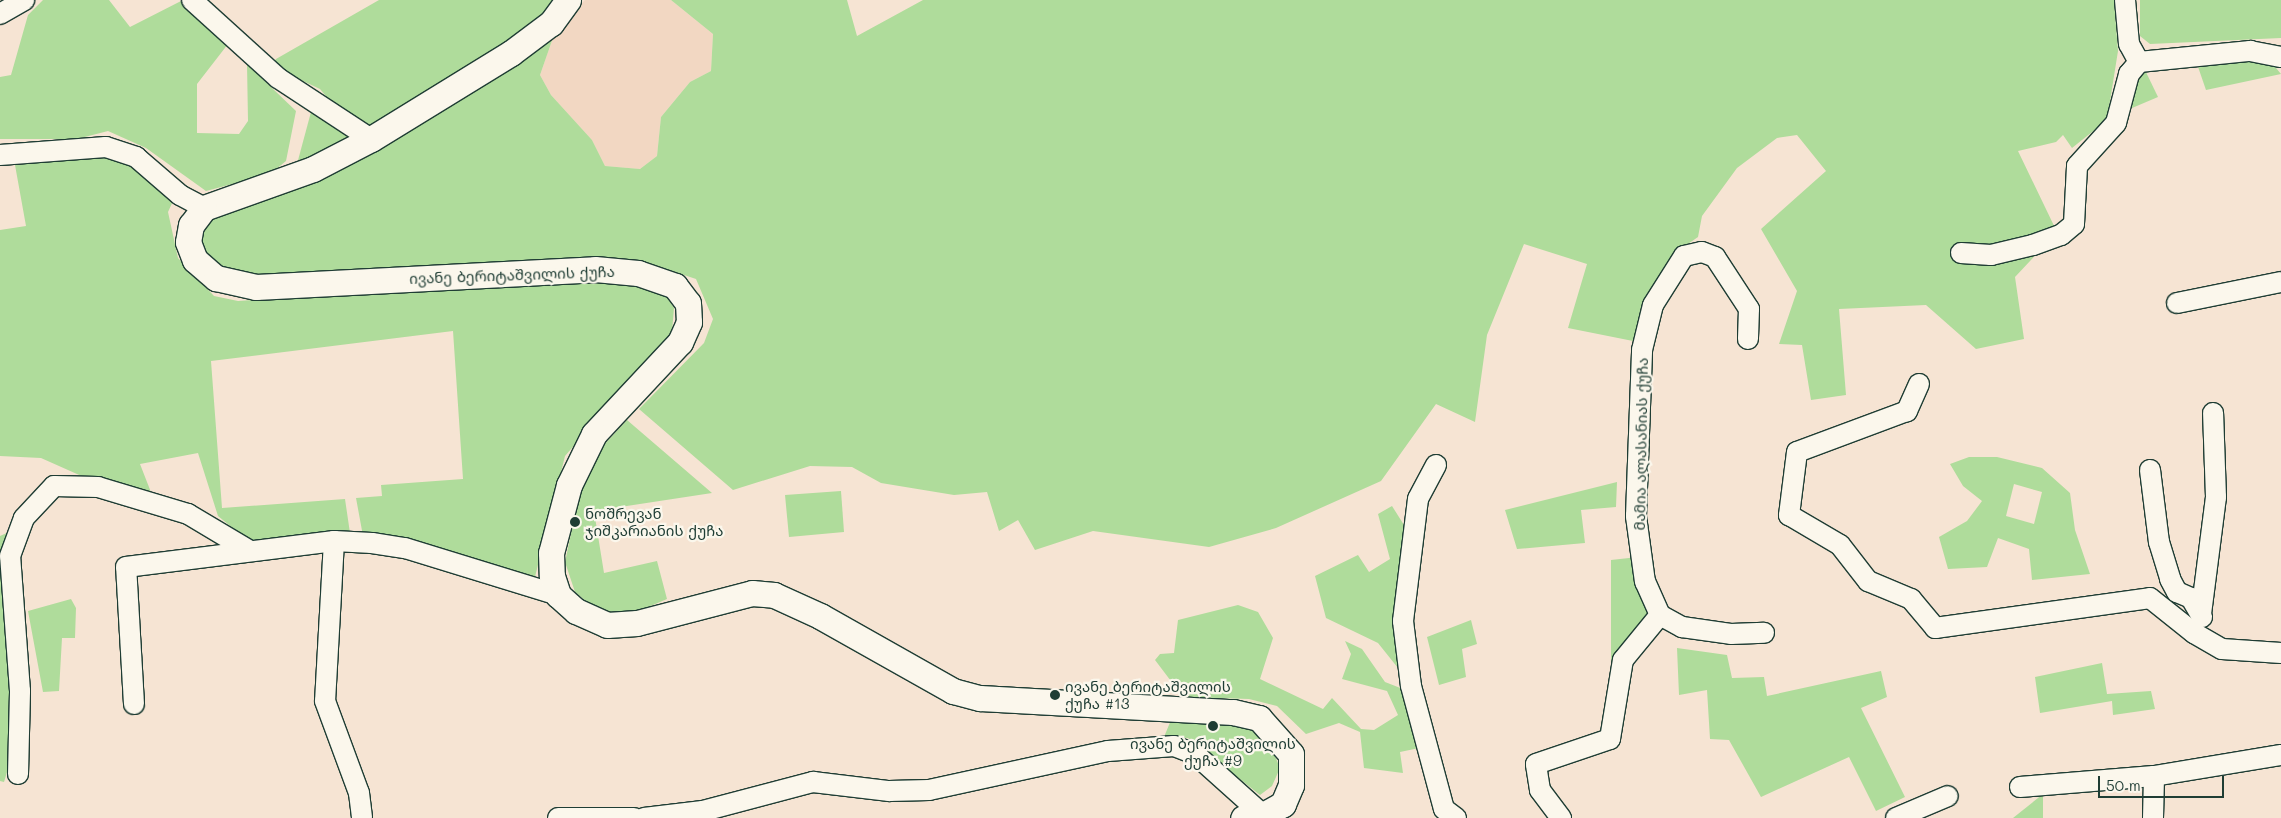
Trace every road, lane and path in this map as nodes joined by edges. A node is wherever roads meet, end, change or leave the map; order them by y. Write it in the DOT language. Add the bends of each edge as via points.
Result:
graph roads {
  1 [pos="24,0"];
  2 [pos="192,0"];
  3 [pos="568,0"];
  4 [pos="2125,0"];
  5 [pos="0,14"];
  6 [pos="2281,56"];
  7 [pos="2139,62"];
  8 [pos="372,139"];
  9 [pos="0,155"];
  10 [pos="204,208"];
  11 [pos="1961,253"];
  12 [pos="2281,282"];
  13 [pos="2177,303"];
  14 [pos="1748,339"];
  15 [pos="1919,384"];
  16 [pos="2213,413"];
  17 [pos="1436,465"];
  18 [pos="2150,470"];
  19 [pos="334,542"];
  20 [pos="250,551"];
  21 [pos="558,595"];
  22 [pos="2201,614"];
  23 [pos="1660,615"];
  24 [pos="1764,633"];
  25 [pos="2222,649"];
  26 [pos="2281,653"];
  27 [pos="134,704"];
  28 [pos="2281,755"];
  29 [pos="18,774"];
  30 [pos="2154,776"];
  31 [pos="2020,787"];
  32 [pos="1948,796"];
  33 [pos="1253,816"];
  34 [pos="362,818"];
  35 [pos="558,818"];
  36 [pos="634,818"];
  37 [pos="644,818"];
  38 [pos="1456,818"];
  39 [pos="1561,818"];
  40 [pos="1896,818"];
  41 [pos="2153,818"];
  1 -- 5 [label="street"];
  2 -- 8 [label="street" via="278,78"];
  3 -- 8 [label="main road" via="551,23 510,54"];
  4 -- 7 [label="street" via="2128,44"];
  6 -- 7 [label="street" via="2250,51"];
  7 -- 11 [label="street" via="2129,74 2116,122 2077,166 2074,224 2061,234 2033,245 1991,255"];
  8 -- 10 [label="main road" via="312,170"];
  9 -- 10 [label="street" via="106,147 136,157 180,195"];
  10 -- 21 [label="main road, ივანე ბერიტაშვილის ქუჩა" via="191,225 188,242 195,260 216,278 235,286 595,269 638,273 676,286 688,303 689,322 680,342 594,434 569,485 552,552"];
  12 -- 13 [label="street"];
  14 -- 23 [label="street, მამია ალასანიას ქუჩა" via="1748,310 1744,298 1715,257 1702,252 1684,256 1665,283 1642,350 1636,516 1646,582"];
  15 -- 25 [label="street" via="1907,411 1797,452 1789,515 1840,545 1868,581 1911,599 1935,628 2150,598 2194,633"];
  16 -- 22 [label="street" via="2216,489"];
  17 -- 38 [label="street" via="1418,499 1403,621 1416,705 1444,809"];
  18 -- 22 [label="street" via="2159,542 2170,579"];
  19 -- 20 [label="street"];
  19 -- 21 [label="street" via="405,548"];
  19 -- 34 [label="street" via="324,701 359,793"];
  20 -- 27 [label="street" via="126,567"];
  20 -- 29 [label="street" via="188,514 98,487 54,486 24,518 10,556 20,691"];
  21 -- 33 [label="main road" via="590,621 607,625 637,623 752,593 774,595 844,628 953,691 980,698 1233,712 1259,718 1285,744 1293,771 1283,804"];
  22 -- 25 [label="street"];
  23 -- 24 [label="street" via="1682,627 1731,634"];
  23 -- 39 [label="street" via="1623,660 1610,739 1536,764 1540,790"];
  25 -- 26 [label="street"];
  28 -- 30 [label="street"];
  30 -- 31 [label="street"];
  30 -- 41 [label="street"];
  32 -- 40 [label="street"];
  33 -- 37 [label="street" via="1195,754 1174,746 1108,751 929,790 889,792 813,782 703,811"];
  35 -- 36 [label="street"];
}
